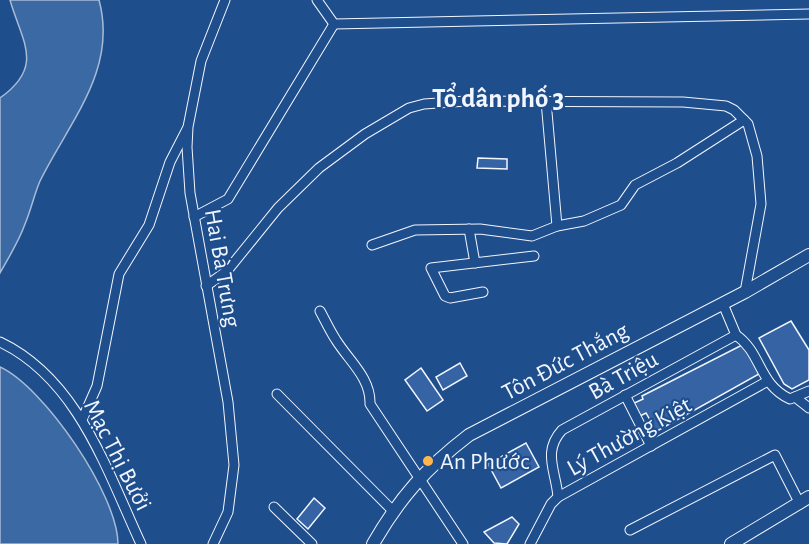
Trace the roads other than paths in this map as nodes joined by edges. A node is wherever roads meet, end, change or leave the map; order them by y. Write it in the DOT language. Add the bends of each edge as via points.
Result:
graph roads {
  1 [pos="225,0"];
  2 [pos="317,0"];
  3 [pos="809,14"];
  4 [pos="334,24"];
  5 [pos="546,101"];
  6 [pos="744,120"];
  7 [pos="188,127"];
  8 [pos="195,217"];
  9 [pos="556,226"];
  10 [pos="469,229"];
  11 [pos="372,245"];
  12 [pos="809,255"];
  13 [pos="534,256"];
  14 [pos="475,263"];
  15 [pos="207,286"];
  16 [pos="483,292"];
  17 [pos="745,292"];
  18 [pos="723,304"];
  19 [pos="320,311"];
  20 [pos="736,335"];
  21 [pos="0,342"];
  22 [pos="766,382"];
  23 [pos="809,391"];
  24 [pos="277,394"];
  25 [pos="625,395"];
  26 [pos="795,397"];
  27 [pos="809,408"];
  28 [pos="81,420"];
  29 [pos="651,446"];
  30 [pos="418,478"];
  31 [pos="558,497"];
  32 [pos="804,500"];
  33 [pos="274,507"];
  34 [pos="393,511"];
  35 [pos="630,530"];
  36 [pos="141,544"];
  37 [pos="213,544"];
  38 [pos="312,544"];
  39 [pos="373,544"];
  40 [pos="463,544"];
  41 [pos="530,544"];
  42 [pos="731,544"];
  1 -- 7 [label="street, Hai Bà Trưng" via="201,62"];
  2 -- 4 [label="street"];
  3 -- 4 [label="street"];
  4 -- 8 [label="street" via="228,199"];
  5 -- 6 [label="street" via="726,106"];
  5 -- 9 [label="street"];
  5 -- 15 [label="street" via="424,104 391,118 319,168 278,208 226,271"];
  6 -- 9 [label="street" via="635,185 621,205 584,221"];
  6 -- 17 [label="street" via="757,156 761,204"];
  7 -- 8 [label="street, Hai Bà Trưng" via="187,168"];
  7 -- 28 [label="street" via="170,162 149,225 119,274 97,387"];
  8 -- 15 [label="street, Hai Bà Trưng"];
  9 -- 10 [label="street" via="532,236"];
  10 -- 11 [label="street" via="415,231"];
  10 -- 14 [label="street"];
  12 -- 17 [label="main road, Tôn Đức Thắng"];
  13 -- 14 [label="street"];
  14 -- 16 [label="street" via="431,268 445,296"];
  15 -- 37 [label="street, Hai Bà Trưng" via="228,402 234,465 228,512"];
  17 -- 18 [label="main road, Tôn Đức Thắng"];
  18 -- 20 [label="street"];
  18 -- 30 [label="main road, Tôn Đức Thắng" via="469,435"];
  19 -- 30 [label="street" via="367,382 370,404"];
  20 -- 22 [label="street" via="752,351"];
  20 -- 25 [label="street, Bà Triệu"];
  21 -- 28 [label="street, Mạc Thị Bưởi" via="24,353 74,406"];
  22 -- 26 [label="street" via="790,399"];
  22 -- 29 [label="street, Lý Thường Kiệt"];
  23 -- 26 [label="street"];
  24 -- 34 [label="street"];
  25 -- 29 [label="street"];
  25 -- 31 [label="street, Bà Triệu" via="562,430 555,438 550,454"];
  26 -- 27 [label="street"];
  28 -- 36 [label="street, Mạc Thị Bưởi"];
  29 -- 31 [label="street, Lý Thường Kiệt"];
  30 -- 34 [label="main road, Tôn Đức Thắng"];
  30 -- 40 [label="street"];
  31 -- 41 [label="street, Lý Thường Kiệt"];
  32 -- 35 [label="street" via="775,455"];
  32 -- 42 [label="main road"];
  33 -- 38 [label="street"];
  34 -- 39 [label="main road, Tôn Đức Thắng"];
}
